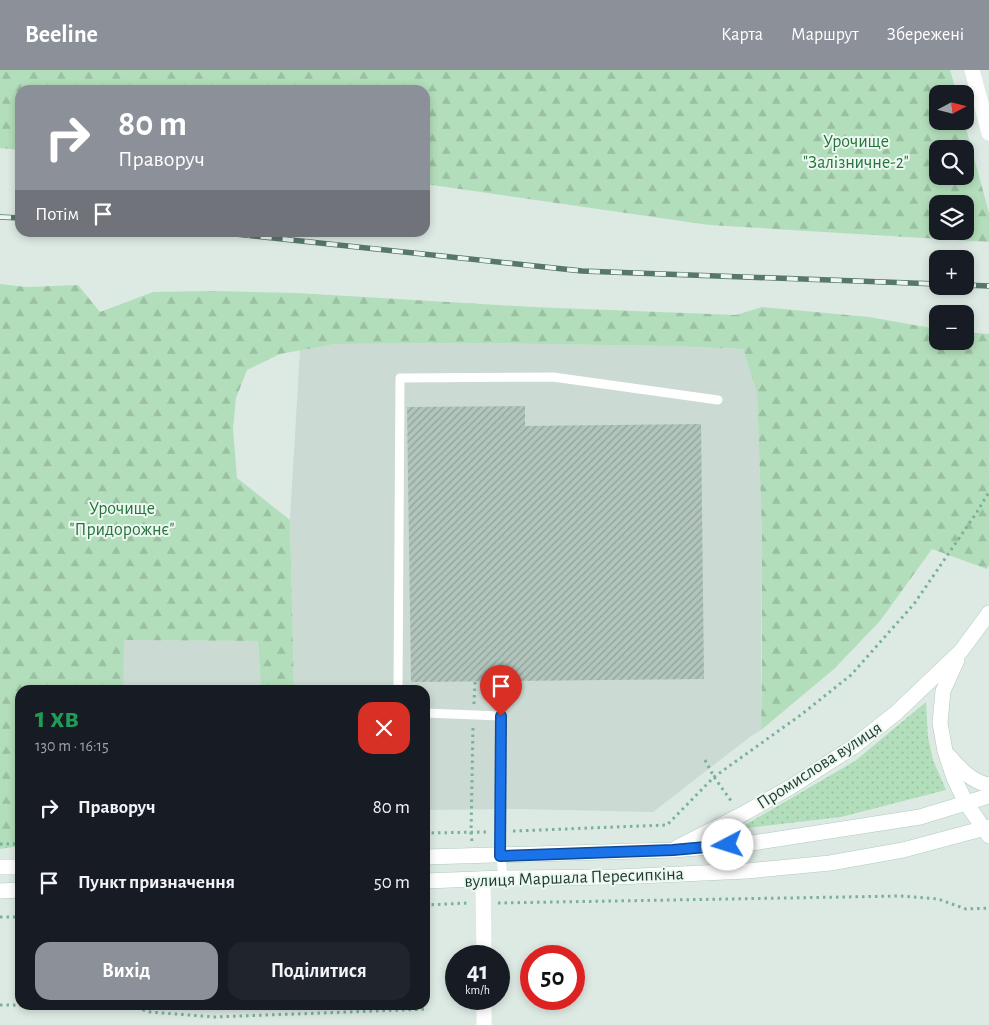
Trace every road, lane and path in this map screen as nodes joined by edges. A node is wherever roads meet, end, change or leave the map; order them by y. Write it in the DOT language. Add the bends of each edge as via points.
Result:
graph roads {
  1 [pos="972,70"];
  2 [pos="989,133"];
  3 [pos="718,400"];
  4 [pos="989,492"];
  5 [pos="989,613"];
  6 [pos="961,651"];
  7 [pos="475,682"];
  8 [pos="398,685"];
  9 [pos="430,713"];
  10 [pos="474,715"];
  11 [pos="945,751"];
  12 [pos="705,760"];
  13 [pos="714,777"];
  14 [pos="989,786"];
  15 [pos="989,796"];
  16 [pos="966,803"];
  17 [pos="741,815"];
  18 [pos="987,831"];
  19 [pos="500,832"];
  20 [pos="430,833"];
  21 [pos="471,833"];
  22 [pos="0,844"];
  23 [pos="15,844"];
  24 [pos="673,850"];
  25 [pos="473,856"];
  26 [pos="500,856"];
  27 [pos="430,857"];
  28 [pos="15,867"];
  29 [pos="0,868"];
  30 [pos="502,878"];
  31 [pos="484,879"];
  32 [pos="430,881"];
  33 [pos="15,890"];
  34 [pos="0,891"];
  35 [pos="469,903"];
  36 [pos="497,903"];
  37 [pos="430,904"];
  38 [pos="989,908"];
  39 [pos="15,916"];
  40 [pos="0,917"];
  41 [pos="484,945"];
  42 [pos="0,1006"];
  43 [pos="15,1006"];
  44 [pos="143,1010"];
  45 [pos="428,1010"];
  46 [pos="484,1010"];
  47 [pos="484,1025"];
  1 -- 2 [label="main road"];
  3 -- 8 [label="lane" via="553,377 400,378"];
  4 -- 13 [label="path" via="914,604 851,675"];
  5 -- 6 [label="main road, Промислова вулиця"];
  6 -- 11 [label="main road" via="943,691 940,722"];
  6 -- 17 [label="main road, Промислова вулиця" via="896,713 853,747"];
  7 -- 10 [label="path"];
  9 -- 10 [label="lane"];
  10 -- 19 [label="lane" via="501,716"];
  10 -- 21 [label="path"];
  11 -- 14 [label="main road" via="959,768 979,783"];
  11 -- 16 [label="main road"];
  12 -- 13 [label="path"];
  13 -- 17 [label="path"];
  13 -- 19 [label="path" via="667,825"];
  15 -- 16 [label="main road, вулиця Маршала Пересипкіна"];
  16 -- 18 [label="main road"];
  16 -- 24 [label="main road, вулиця Маршала Пересипкіна" via="920,817 746,844"];
  17 -- 24 [label="main road, Промислова вулиця"];
  18 -- 30 [label="main road, вулиця Маршала Пересипкіна" via="830,863 647,876"];
  19 -- 21 [label="path"];
  19 -- 26 [label="lane"];
  20 -- 21 [label="path"];
  21 -- 25 [label="path"];
  22 -- 23 [label="path"];
  24 -- 26 [label="main road, вулиця Маршала Пересипкіна"];
  25 -- 26 [label="main road, вулиця Маршала Пересипкіна"];
  25 -- 27 [label="main road, вулиця Маршала Пересипкіна"];
  26 -- 30 [label="lane"];
  28 -- 29 [label="main road"];
  30 -- 31 [label="main road, вулиця Маршала Пересипкіна"];
  31 -- 32 [label="main road, вулиця Маршала Пересипкіна"];
  31 -- 41 [label="main road"];
  33 -- 34 [label="main road"];
  35 -- 37 [label="path"];
  36 -- 38 [label="path" via="901,896 938,899 966,909"];
  39 -- 40 [label="path"];
  42 -- 43 [label="path"];
  44 -- 45 [label="path" via="215,1017"];
  46 -- 47 [label="main road"];
}
